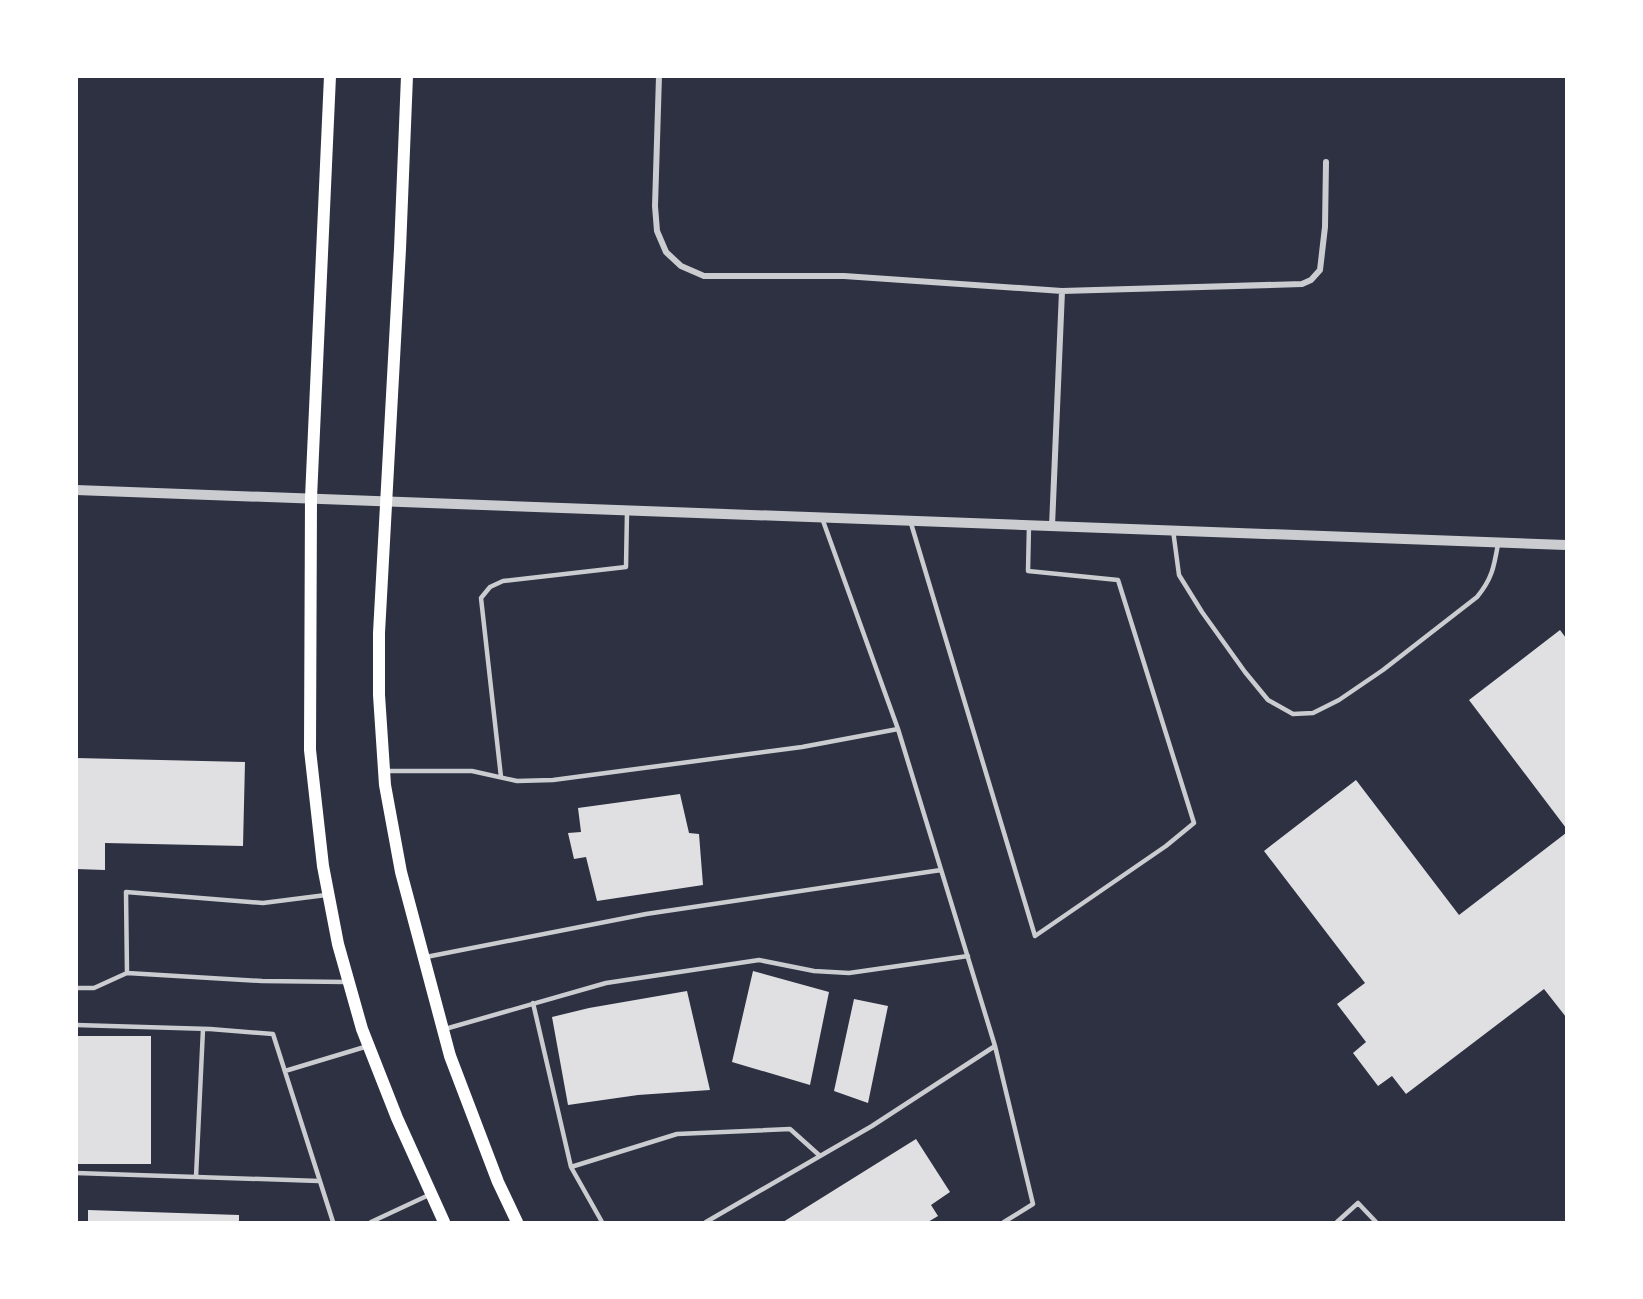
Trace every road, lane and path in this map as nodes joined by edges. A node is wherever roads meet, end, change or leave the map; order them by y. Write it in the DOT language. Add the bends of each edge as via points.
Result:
graph roads {
  1 [pos="330,76"];
  2 [pos="407,76"];
  3 [pos="659,76"];
  4 [pos="1326,162"];
  5 [pos="1062,291"];
  6 [pos="76,490"];
  7 [pos="311,498"];
  8 [pos="385,501"];
  9 [pos="627,510"];
  10 [pos="822,517"];
  11 [pos="910,520"];
  12 [pos="1029,525"];
  13 [pos="1052,526"];
  14 [pos="1173,530"];
  15 [pos="1498,542"];
  16 [pos="1566,545"];
  17 [pos="898,729"];
  18 [pos="384,771"];
  19 [pos="501,777"];
  20 [pos="941,870"];
  21 [pos="329,895"];
  22 [pos="968,956"];
  23 [pos="424,957"];
  24 [pos="127,973"];
  25 [pos="349,982"];
  26 [pos="76,988"];
  27 [pos="533,1003"];
  28 [pos="76,1025"];
  29 [pos="203,1029"];
  30 [pos="442,1029"];
  31 [pos="369,1046"];
  32 [pos="995,1046"];
  33 [pos="285,1071"];
  34 [pos="819,1155"];
  35 [pos="570,1167"];
  36 [pos="76,1173"];
  37 [pos="196,1177"];
  38 [pos="319,1181"];
  39 [pos="431,1194"];
  40 [pos="333,1222"];
  41 [pos="370,1222"];
  42 [pos="444,1222"];
  43 [pos="517,1222"];
  44 [pos="602,1222"];
  45 [pos="706,1222"];
  46 [pos="1004,1222"];
  47 [pos="1337,1222"];
  48 [pos="1376,1222"];
  1 -- 7 [label="main road"];
  2 -- 8 [label="main road"];
  3 -- 5 [label="street" via="657,231 666,252 681,266 704,276 844,276"];
  4 -- 5 [label="street" via="1320,270 1311,280 1302,284"];
  5 -- 13 [label="street"];
  6 -- 7 [label="street"];
  7 -- 8 [label="street"];
  7 -- 21 [label="main road" via="310,750"];
  8 -- 9 [label="street"];
  8 -- 18 [label="main road" via="378,633"];
  9 -- 10 [label="street"];
  9 -- 19 [label="lane" via="626,567 503,581 490,587 481,598"];
  10 -- 11 [label="street"];
  10 -- 17 [label="lane"];
  11 -- 12 [label="street"];
  11 -- 12 [label="lane" via="1035,936 1194,823 1118,580 1028,571"];
  12 -- 13 [label="street"];
  13 -- 14 [label="street"];
  14 -- 15 [label="street"];
  14 -- 15 [label="lane" via="1179,575 1202,612 1268,700 1293,714 1313,713 1339,700 1477,597 1494,568"];
  15 -- 16 [label="street"];
  17 -- 19 [label="lane" via="802,747 576,777 517,781"];
  17 -- 20 [label="lane"];
  18 -- 19 [label="lane" via="472,771"];
  18 -- 23 [label="main road" via="401,872"];
  20 -- 22 [label="lane"];
  20 -- 23 [label="lane" via="646,914"];
  21 -- 24 [label="lane" via="263,903 126,892"];
  21 -- 25 [label="main road"];
  22 -- 27 [label="lane" via="849,973 814,971 759,960 606,983"];
  22 -- 32 [label="lane"];
  23 -- 30 [label="main road"];
  24 -- 25 [label="lane"];
  24 -- 26 [label="lane" via="94,988"];
  25 -- 31 [label="main road"];
  27 -- 30 [label="lane"];
  27 -- 35 [label="lane"];
  28 -- 29 [label="lane"];
  29 -- 33 [label="lane" via="273,1034"];
  29 -- 37 [label="lane"];
  30 -- 43 [label="main road" via="498,1182"];
  31 -- 33 [label="lane"];
  31 -- 39 [label="main road"];
  32 -- 34 [label="lane" via="872,1126"];
  32 -- 46 [label="lane" via="1033,1204"];
  33 -- 38 [label="lane"];
  34 -- 35 [label="lane" via="790,1129 677,1134"];
  34 -- 45 [label="lane"];
  35 -- 44 [label="lane"];
  36 -- 37 [label="lane"];
  37 -- 38 [label="lane"];
  38 -- 40 [label="lane"];
  39 -- 41 [label="lane"];
  39 -- 42 [label="main road"];
  47 -- 48 [label="lane" via="1358,1203"];
}
